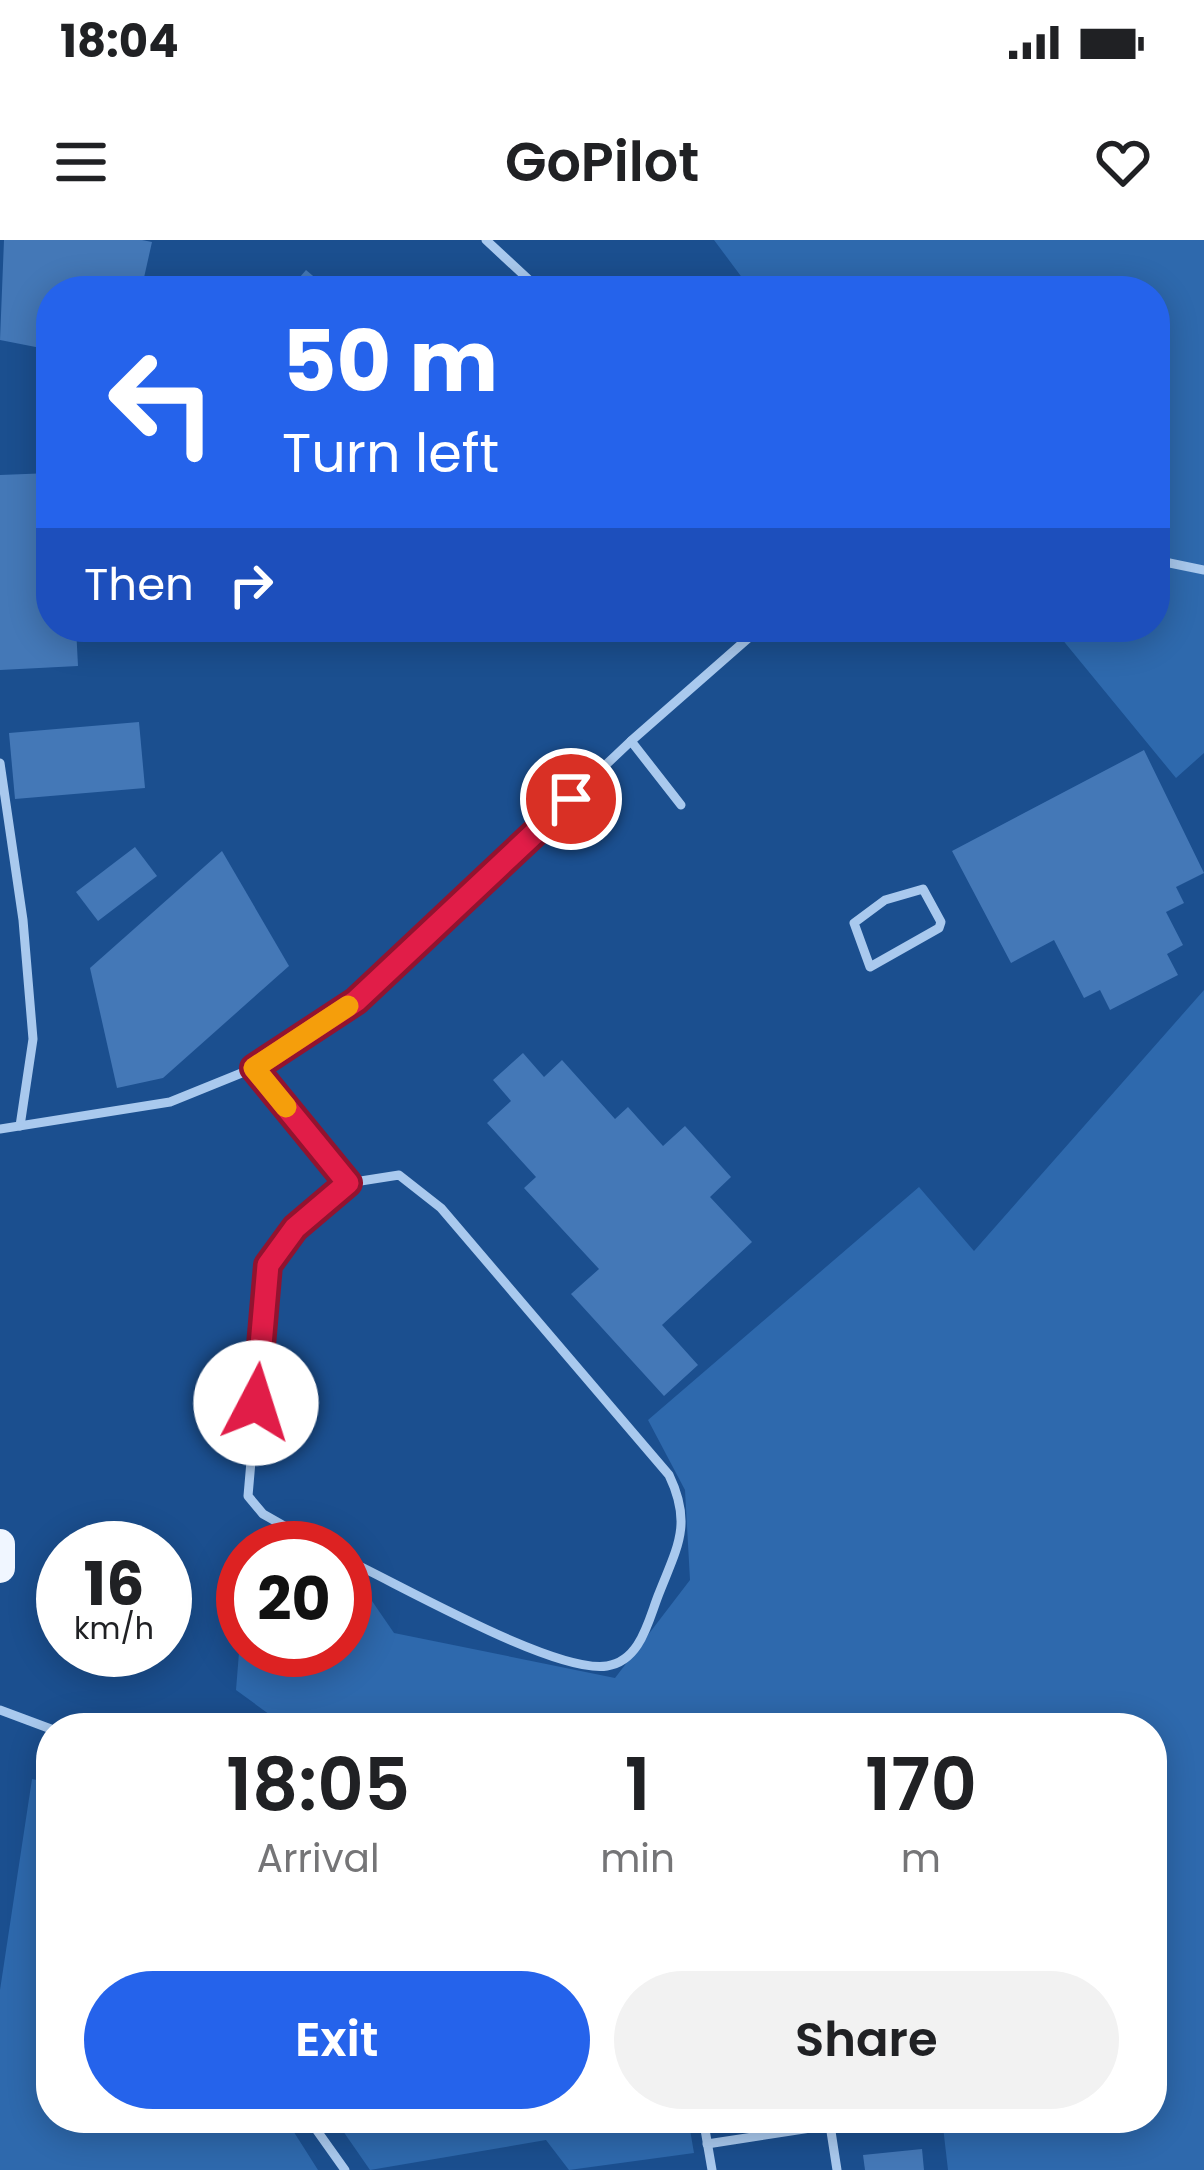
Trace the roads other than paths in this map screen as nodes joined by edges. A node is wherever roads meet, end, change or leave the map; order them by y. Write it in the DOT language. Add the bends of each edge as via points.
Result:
graph roads {
  1 [pos="486,240"];
  2 [pos="525,276"];
  3 [pos="1170,563"];
  4 [pos="1204,570"];
  5 [pos="743,642"];
  6 [pos="631,741"];
  7 [pos="0,764"];
  8 [pos="681,805"];
  9 [pos="870,967"];
  10 [pos="254,1068"];
  11 [pos="20,1126"];
  12 [pos="0,1129"];
  13 [pos="348,1183"];
  14 [pos="275,1521"];
  15 [pos="0,1544"];
  16 [pos="0,1568"];
  17 [pos="372,1572"];
  18 [pos="0,1710"];
  19 [pos="36,1723"];
  20 [pos="319,2133"];
  21 [pos="705,2133"];
  22 [pos="766,2133"];
  23 [pos="832,2133"];
  24 [pos="707,2144"];
  25 [pos="345,2170"];
  26 [pos="712,2170"];
  27 [pos="837,2170"];
  1 -- 2 [label="lane"];
  3 -- 4 [label="lane"];
  5 -- 6 [label="lane"];
  6 -- 8 [label="lane"];
  6 -- 10 [label="lane" via="356,1001"];
  7 -- 11 [label="lane" via="34,1039"];
  9 -- 9 [label="lane" via="854,923 885,900 929,892 939,928"];
  10 -- 11 [label="lane" via="170,1102"];
  10 -- 13 [label="lane"];
  11 -- 12 [label="lane"];
  13 -- 14 [label="lane" via="295,1228 268,1265 248,1496"];
  13 -- 17 [label="lane" via="399,1175 441,1208 669,1475 684,1506 681,1539 636,1650 609,1666 561,1661"];
  15 -- 16 [label="main road"];
  18 -- 19 [label="lane"];
  20 -- 25 [label="lane"];
  21 -- 24 [label="lane"];
  22 -- 24 [label="lane"];
  23 -- 27 [label="lane"];
  24 -- 26 [label="lane"];
}
